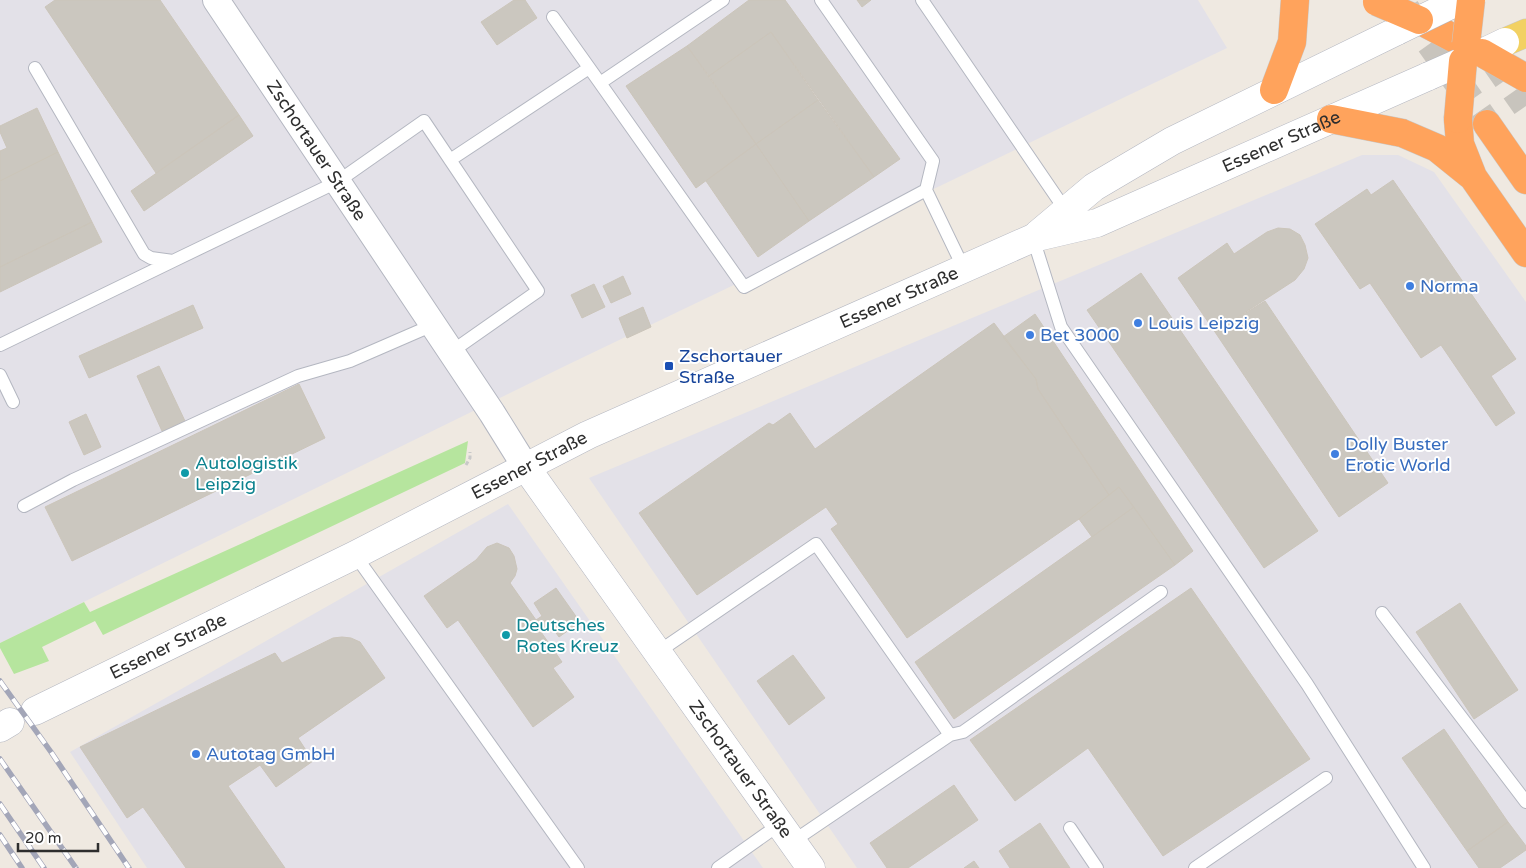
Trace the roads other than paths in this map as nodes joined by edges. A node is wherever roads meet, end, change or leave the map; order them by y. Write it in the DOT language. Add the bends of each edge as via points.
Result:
graph roads {
  1 [pos="216,0"];
  2 [pos="722,0"];
  3 [pos="821,0"];
  4 [pos="922,0"];
  5 [pos="1295,0"];
  6 [pos="1461,0"];
  7 [pos="1471,0"];
  8 [pos="1375,1"];
  9 [pos="553,17"];
  10 [pos="1408,26"];
  11 [pos="1488,47"];
  12 [pos="35,68"];
  13 [pos="589,68"];
  14 [pos="1526,78"];
  15 [pos="600,83"];
  16 [pos="1274,90"];
  17 [pos="1331,119"];
  18 [pos="1487,124"];
  19 [pos="450,160"];
  20 [pos="1473,177"];
  21 [pos="1526,180"];
  22 [pos="337,182"];
  23 [pos="926,190"];
  24 [pos="1066,211"];
  25 [pos="1033,238"];
  26 [pos="1526,253"];
  27 [pos="173,261"];
  28 [pos="964,269"];
  29 [pos="433,325"];
  30 [pos="0,345"];
  31 [pos="451,352"];
  32 [pos="0,375"];
  33 [pos="13,402"];
  34 [pos="525,466"];
  35 [pos="24,506"];
  36 [pos="355,555"];
  37 [pos="1161,592"];
  38 [pos="1382,613"];
  39 [pos="658,652"];
  40 [pos="35,711"];
  41 [pos="950,735"];
  42 [pos="1326,778"];
  43 [pos="1526,802"];
  44 [pos="1070,828"];
  45 [pos="786,833"];
  46 [pos="578,868"];
  47 [pos="718,868"];
  48 [pos="811,868"];
  49 [pos="1097,868"];
  50 [pos="1195,868"];
  51 [pos="1424,868"];
  1 -- 22 [label="street, Zschortauer Straße"];
  2 -- 15 [label="lane"];
  3 -- 23 [label="lane" via="933,161"];
  4 -- 24 [label="lane"];
  5 -- 16 [label="highway" via="1292,42"];
  6 -- 10 [label="main road, Essener Straße, bridge"];
  7 -- 11 [label="highway, bridge"];
  8 -- 10 [label="highway, bridge"];
  9 -- 13 [label="lane"];
  10 -- 11 [label="highway"];
  10 -- 16 [label="main road, Essener Straße"];
  11 -- 14 [label="highway, bridge"];
  11 -- 17 [label="main road, Essener Straße, bridge"];
  11 -- 20 [label="highway, bridge" via="1458,119 1460,144"];
  12 -- 27 [label="lane" via="144,254"];
  13 -- 15 [label="lane"];
  13 -- 19 [label="lane"];
  15 -- 23 [label="lane" via="744,287"];
  16 -- 24 [label="main road, Essener Straße" via="1172,141 1094,187"];
  17 -- 20 [label="highway" via="1402,133 1437,148"];
  17 -- 25 [label="main road, Essener Straße" via="1097,223"];
  18 -- 21 [label="highway"];
  19 -- 22 [label="lane" via="424,121"];
  19 -- 31 [label="lane" via="538,291"];
  20 -- 26 [label="highway"];
  22 -- 27 [label="lane"];
  22 -- 29 [label="street, Zschortauer Straße"];
  23 -- 28 [label="lane"];
  24 -- 25 [label="main road, Essener Straße"];
  25 -- 28 [label="main road, Essener Straße"];
  25 -- 51 [label="lane" via="1061,327 1307,684"];
  27 -- 30 [label="lane"];
  28 -- 34 [label="main road, Essener Straße" via="596,431"];
  29 -- 31 [label="street, Zschortauer Straße"];
  29 -- 35 [label="lane" via="350,361 298,376"];
  31 -- 34 [label="street, Zschortauer Straße"];
  32 -- 33 [label="lane"];
  34 -- 36 [label="main road, Essener Straße"];
  34 -- 39 [label="main road, Zschortauer Straße"];
  36 -- 40 [label="main road, Essener Straße"];
  36 -- 46 [label="lane"];
  37 -- 41 [label="lane" via="963,732"];
  38 -- 43 [label="lane"];
  39 -- 41 [label="lane" via="816,544"];
  39 -- 45 [label="main road, Zschortauer Straße"];
  41 -- 45 [label="lane"];
  42 -- 50 [label="lane"];
  44 -- 49 [label="lane"];
  45 -- 47 [label="lane"];
  45 -- 48 [label="main road, Zschortauer Straße"];
}
